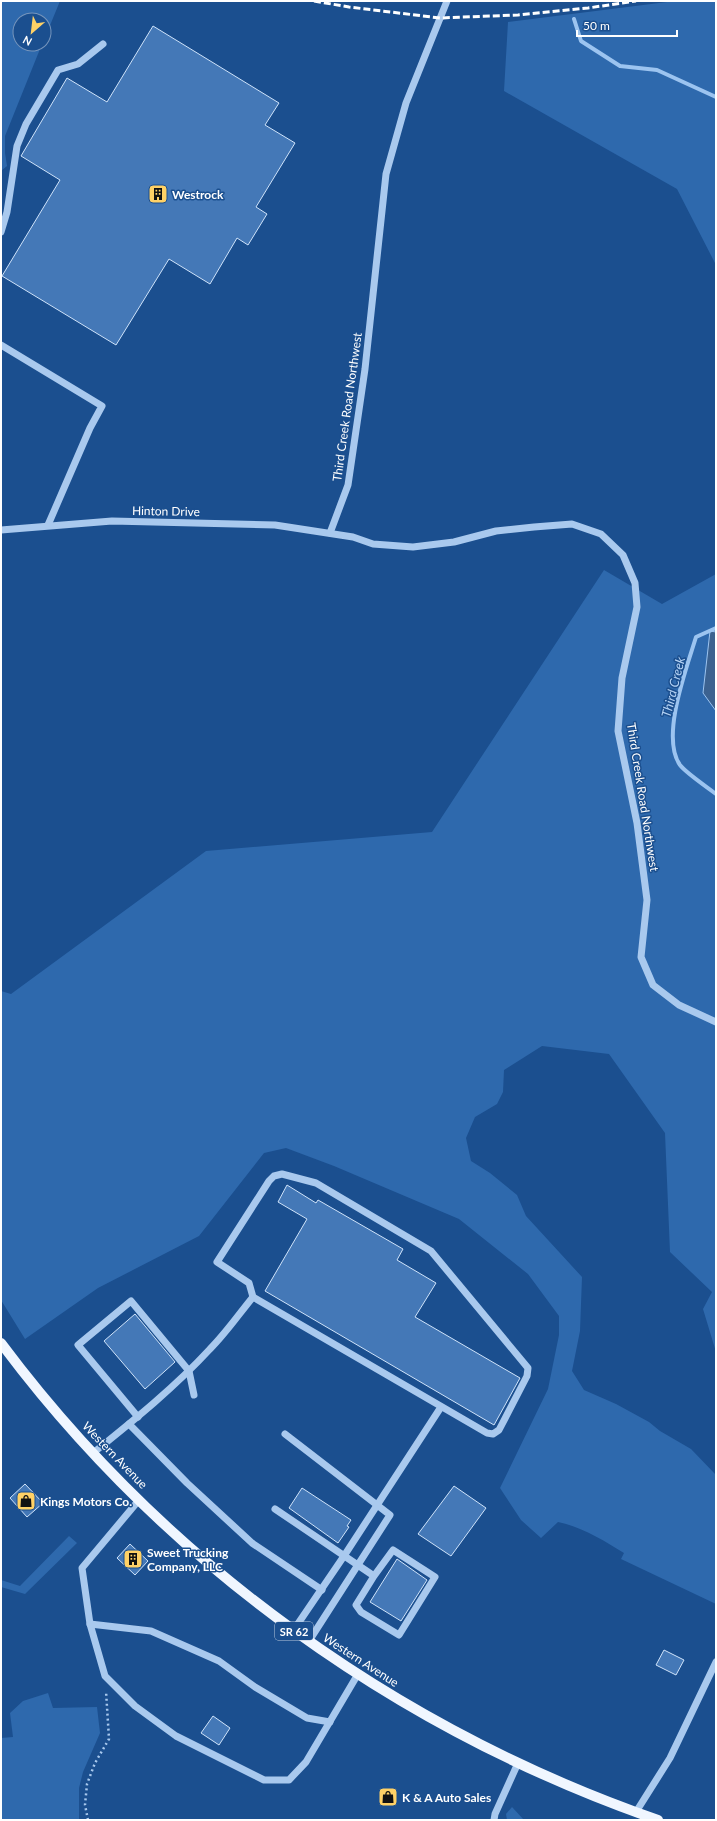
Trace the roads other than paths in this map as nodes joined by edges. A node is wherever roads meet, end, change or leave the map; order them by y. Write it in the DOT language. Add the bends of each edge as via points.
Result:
graph roads {
  1 [pos="447,1"];
  2 [pos="103,44"];
  3 [pos="1,232"];
  4 [pos="1,344"];
  5 [pos="48,525"];
  6 [pos="1,530"];
  7 [pos="330,534"];
  8 [pos="716,1022"];
  9 [pos="253,1297"];
  10 [pos="1,1343"];
  11 [pos="189,1371"];
  12 [pos="194,1395"];
  13 [pos="441,1407"];
  14 [pos="138,1417"];
  15 [pos="129,1424"];
  16 [pos="284,1434"];
  17 [pos="93,1453"];
  18 [pos="139,1500"];
  19 [pos="377,1505"];
  20 [pos="275,1509"];
  21 [pos="344,1556"];
  22 [pos="358,1564"];
  23 [pos="374,1576"];
  24 [pos="322,1590"];
  25 [pos="90,1624"];
  26 [pos="293,1631"];
  27 [pos="309,1641"];
  28 [pos="716,1662"];
  29 [pos="358,1674"];
  30 [pos="330,1722"];
  31 [pos="518,1763"];
  32 [pos="636,1812"];
  33 [pos="494,1820"];
  34 [pos="658,1820"];
  1 -- 7 [label="street, Third Creek Road Northwest" via="406,103 386,174 365,369 348,485"];
  2 -- 3 [label="street" via="78,64 58,70 26,124 17,146 7,212"];
  4 -- 5 [label="street" via="102,406"];
  5 -- 6 [label="street, Hinton Drive"];
  5 -- 7 [label="street, Hinton Drive" via="112,522 275,525"];
  7 -- 8 [label="street, Third Creek Road Northwest" via="353,537 373,544 413,547 454,542 496,531 572,524 601,534 623,554 634,583 637,607 622,678 618,731 637,823 647,900 641,957 653,985 679,1005"];
  9 -- 11 [label="street"];
  9 -- 13 [label="street"];
  9 -- 13 [label="street" via="249,1283 217,1262 274,1176 282,1174 316,1183 431,1251 528,1368 527,1376 506,1418 499,1430 493,1434"];
  10 -- 17 [label="main road, Western Avenue / SR 62" via="44,1398"];
  11 -- 12 [label="street"];
  11 -- 14 [label="street"];
  11 -- 14 [label="street" via="130,1301 78,1345"];
  13 -- 19 [label="street"];
  14 -- 15 [label="street"];
  15 -- 17 [label="street"];
  15 -- 24 [label="street" via="187,1484 252,1543"];
  16 -- 19 [label="street"];
  17 -- 18 [label="main road, Western Avenue / SR 62"];
  18 -- 25 [label="street" via="82,1568"];
  18 -- 26 [label="main road, Western Avenue / SR 62" via="199,1555"];
  19 -- 21 [label="street"];
  19 -- 22 [label="street" via="390,1515"];
  20 -- 21 [label="street"];
  21 -- 22 [label="street"];
  21 -- 24 [label="street"];
  22 -- 23 [label="street"];
  22 -- 27 [label="street"];
  23 -- 23 [label="street" via="356,1605 361,1612 398,1636 435,1577 393,1550"];
  24 -- 26 [label="street"];
  25 -- 30 [label="street" via="151,1631 219,1661 307,1718"];
  25 -- 30 [label="street" via="105,1676 135,1706 176,1736 264,1780 289,1780 306,1762"];
  26 -- 27 [label="main road, Western Avenue / SR 62"];
  27 -- 29 [label="main road, Western Avenue / SR 62"];
  28 -- 32 [label="street" via="670,1758"];
  29 -- 30 [label="street"];
  29 -- 31 [label="main road, Western Avenue / SR 62" via="415,1709"];
  31 -- 32 [label="main road, Western Avenue / SR 62"];
  31 -- 33 [label="street"];
  32 -- 34 [label="main road, Western Avenue / SR 62"];
}
